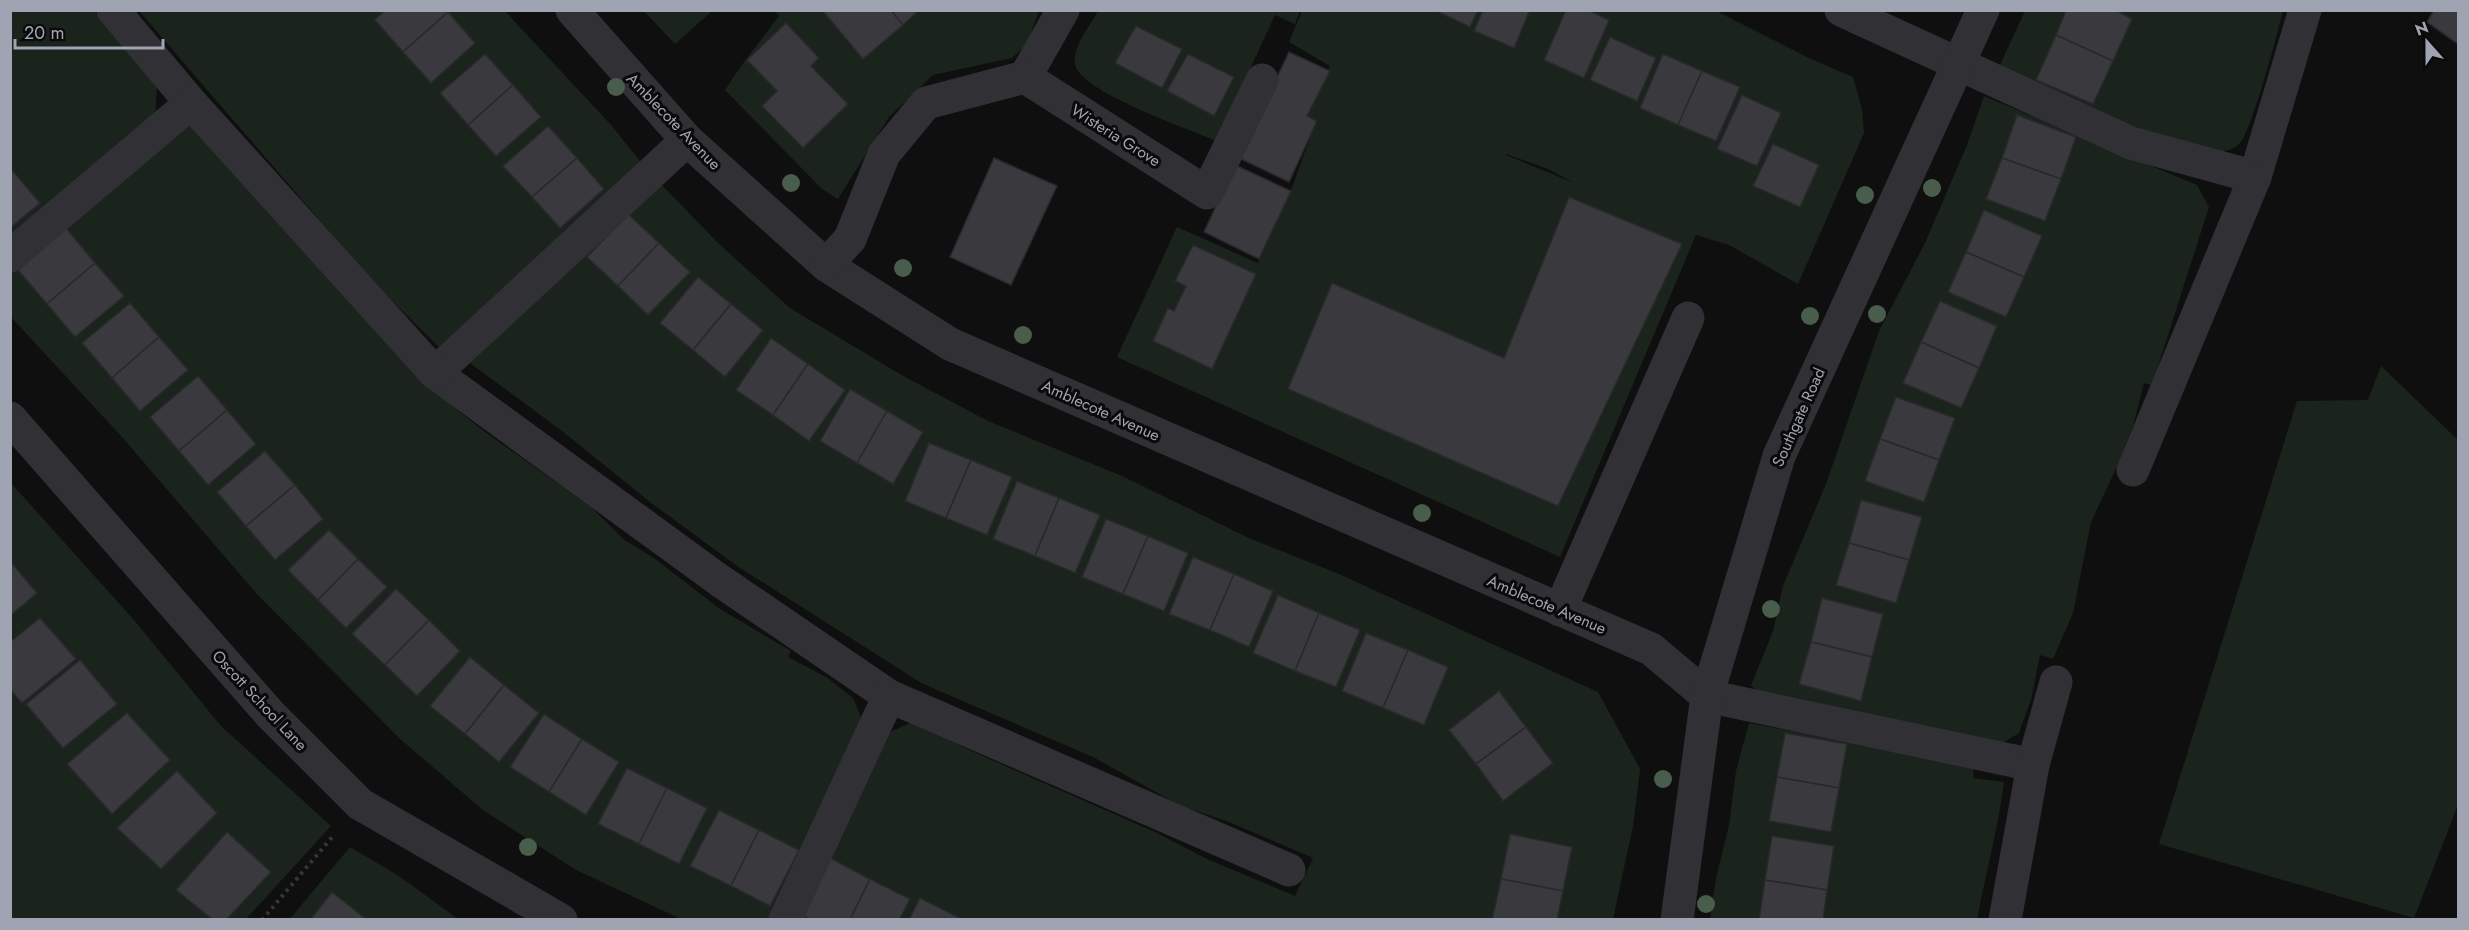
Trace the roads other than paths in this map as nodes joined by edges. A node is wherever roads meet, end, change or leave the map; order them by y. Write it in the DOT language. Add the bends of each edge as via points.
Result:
graph roads {
  1 [pos="113,10"];
  2 [pos="572,10"];
  3 [pos="1063,10"];
  4 [pos="1841,10"];
  5 [pos="1983,10"];
  6 [pos="2306,10"];
  7 [pos="1959,65"];
  8 [pos="1025,77"];
  9 [pos="1262,80"];
  10 [pos="190,103"];
  11 [pos="687,140"];
  12 [pos="2254,177"];
  13 [pos="10,256"];
  14 [pos="826,265"];
  15 [pos="1688,318"];
  16 [pos="435,373"];
  17 [pos="10,418"];
  18 [pos="2133,470"];
  19 [pos="1560,610"];
  20 [pos="2056,682"];
  21 [pos="889,696"];
  22 [pos="1707,696"];
  23 [pos="2033,765"];
  24 [pos="1289,870"];
  25 [pos="561,920"];
  26 [pos="785,920"];
  27 [pos="1677,920"];
  28 [pos="2005,920"];
  1 -- 10 [label="street"];
  2 -- 11 [label="street, Amblecote Avenue"];
  3 -- 8 [label="street"];
  4 -- 7 [label="street"];
  5 -- 7 [label="street, Southgate Road"];
  6 -- 12 [label="street"];
  7 -- 12 [label="street" via="2131,143"];
  7 -- 22 [label="street, Southgate Road" via="1779,456"];
  8 -- 9 [label="street, Wisteria Grove" via="1207,193"];
  8 -- 14 [label="street" via="926,103 884,154 850,239"];
  10 -- 13 [label="street"];
  10 -- 16 [label="street"];
  11 -- 14 [label="street, Amblecote Avenue"];
  11 -- 16 [label="street"];
  12 -- 18 [label="street"];
  14 -- 19 [label="street, Amblecote Avenue" via="950,344"];
  15 -- 19 [label="street"];
  16 -- 21 [label="street" via="719,580"];
  17 -- 25 [label="street, Oscott School Lane" via="270,714 360,804"];
  19 -- 22 [label="street, Amblecote Avenue" via="1651,649"];
  20 -- 23 [label="street"];
  21 -- 24 [label="street"];
  21 -- 26 [label="street"];
  22 -- 23 [label="street"];
  22 -- 27 [label="street, Southgate Road"];
  23 -- 28 [label="street"];
}
